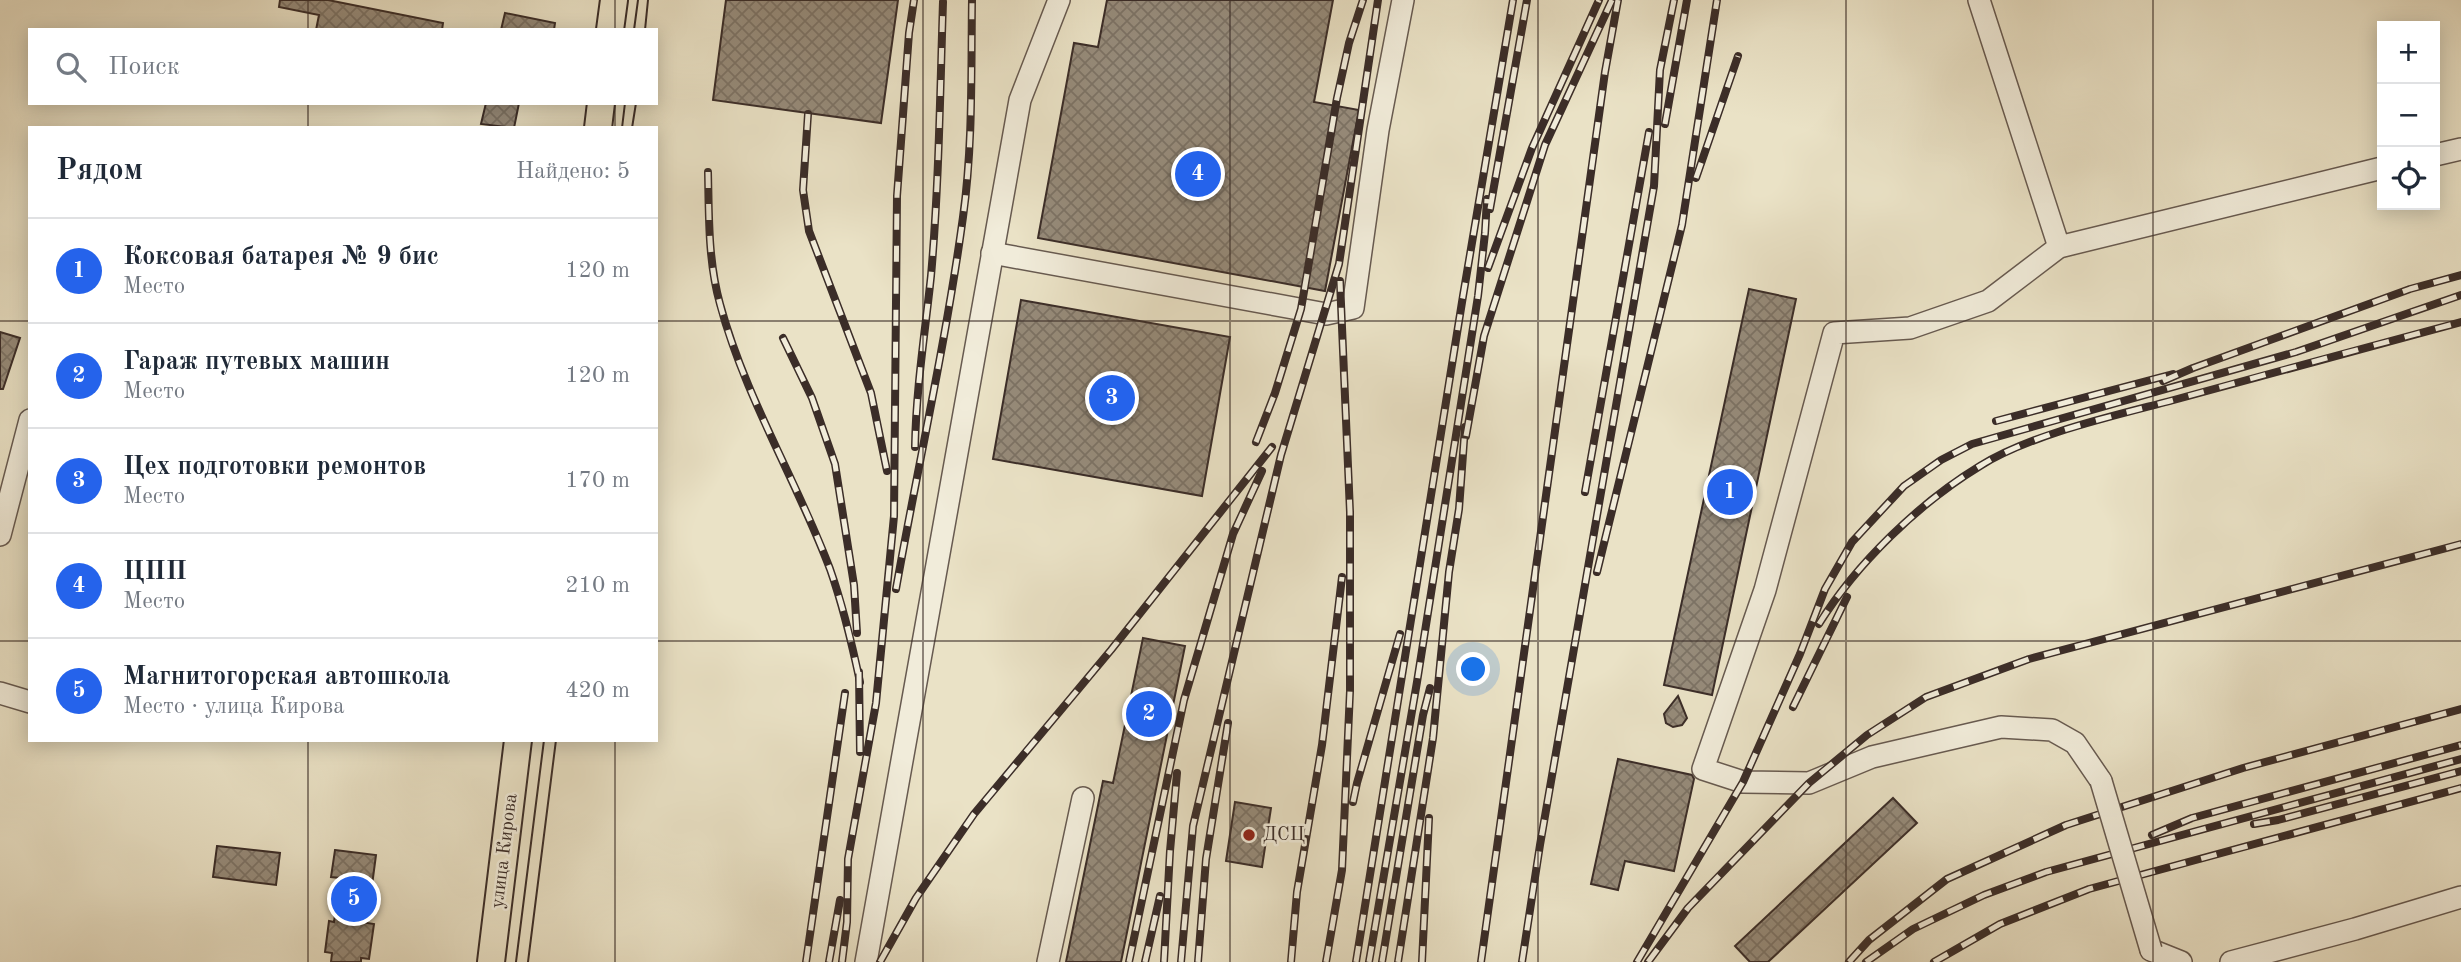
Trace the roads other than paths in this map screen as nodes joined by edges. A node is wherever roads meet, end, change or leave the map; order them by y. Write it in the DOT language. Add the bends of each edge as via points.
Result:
graph roads {
  1 [pos="614,0"];
  2 [pos="1059,0"];
  3 [pos="1403,0"];
  4 [pos="1979,0"];
  5 [pos="610,28"];
  6 [pos="601,105"];
  7 [pos="598,126"];
  8 [pos="2461,149"];
  9 [pos="2440,154"];
  10 [pos="2377,169"];
  11 [pos="2059,247"];
  12 [pos="992,253"];
  13 [pos="28,428"];
  14 [pos="0,535"];
  15 [pos="0,693"];
  16 [pos="28,701"];
  17 [pos="519,742"];
  18 [pos="1083,798"];
  19 [pos="2461,897"];
  20 [pos="491,962"];
  21 [pos="866,962"];
  22 [pos="1048,962"];
  23 [pos="2180,962"];
  24 [pos="2231,962"];
  1 -- 5 [label="main road"];
  2 -- 12 [label="lane" via="1020,100"];
  3 -- 12 [label="lane" via="1378,130 1353,308 1326,314"];
  4 -- 11 [label="lane"];
  6 -- 7 [label="main road"];
  8 -- 9 [label="lane"];
  10 -- 11 [label="lane"];
  11 -- 23 [label="lane, bridge" via="1988,301 1910,328 1833,333 1765,590 1703,769 1743,782 1809,783 1872,757 2001,727 2052,730 2075,743 2101,781 2151,950"];
  12 -- 21 [label="lane"];
  13 -- 14 [label="lane"];
  15 -- 16 [label="lane"];
  17 -- 20 [label="main road, улица Кирова"];
  18 -- 22 [label="lane"];
  19 -- 24 [label="lane"];
}
